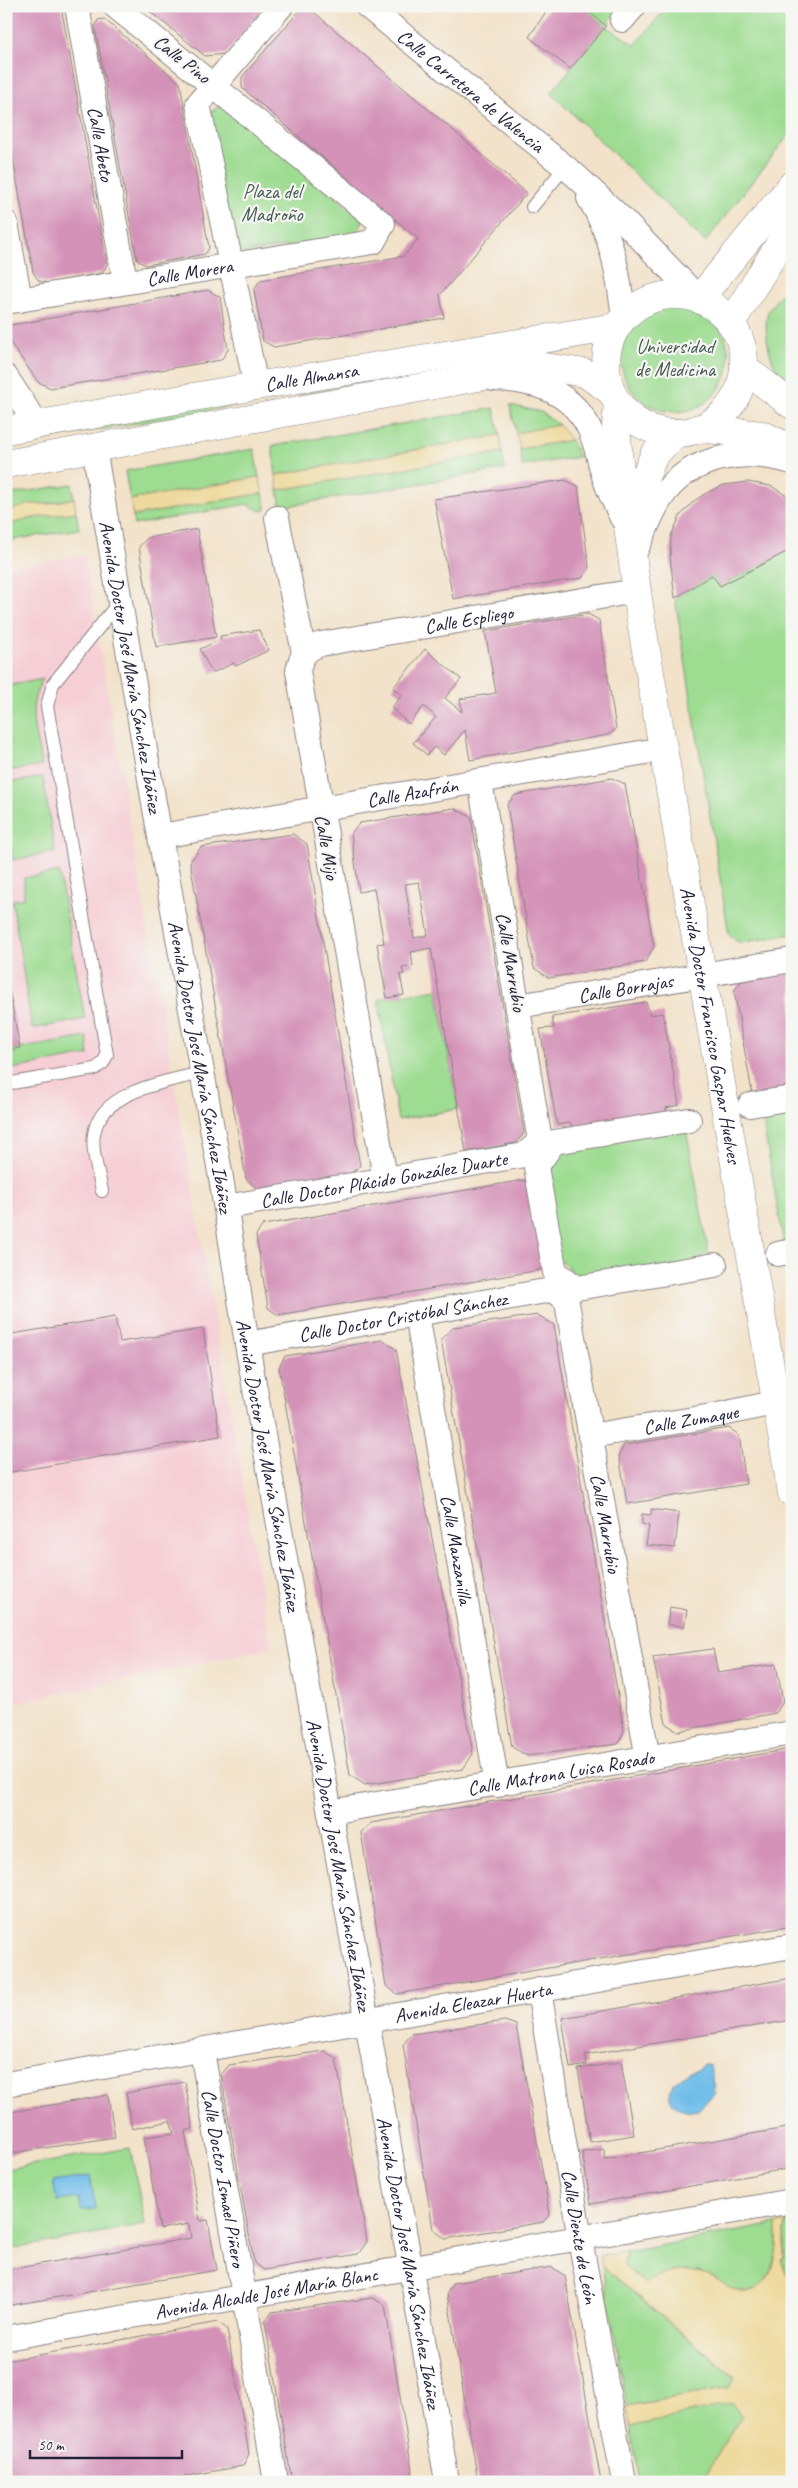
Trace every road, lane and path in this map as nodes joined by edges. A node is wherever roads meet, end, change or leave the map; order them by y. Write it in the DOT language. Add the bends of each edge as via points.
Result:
graph roads {
  1 [pos="77,6"];
  2 [pos="115,6"];
  3 [pos="281,6"];
  4 [pos="367,6"];
  5 [pos="214,86"];
  6 [pos="570,171"];
  7 [pos="792,185"];
  8 [pos="532,208"];
  9 [pos="6,223"];
  10 [pos="792,224"];
  11 [pos="231,264"];
  12 [pos="125,281"];
  13 [pos="699,299"];
  14 [pos="13,301"];
  15 [pos="620,322"];
  16 [pos="731,323"];
  17 [pos="744,368"];
  18 [pos="6,377"];
  19 [pos="470,378"];
  20 [pos="256,386"];
  21 [pos="615,397"];
  22 [pos="792,405"];
  23 [pos="37,425"];
  24 [pos="6,430"];
  25 [pos="688,431"];
  26 [pos="94,448"];
  27 [pos="792,449"];
  28 [pos="792,462"];
  29 [pos="6,464"];
  30 [pos="277,518"];
  31 [pos="631,546"];
  32 [pos="636,591"];
  33 [pos="120,600"];
  34 [pos="304,653"];
  35 [pos="663,749"];
  36 [pos="480,781"];
  37 [pos="320,808"];
  38 [pos="161,836"];
  39 [pos="792,960"];
  40 [pos="702,975"];
  41 [pos="518,1006"];
  42 [pos="202,1073"];
  43 [pos="6,1084"];
  44 [pos="792,1098"];
  45 [pos="750,1105"];
  46 [pos="689,1120"];
  47 [pos="543,1147"];
  48 [pos="385,1178"];
  49 [pos="102,1191"];
  50 [pos="226,1208"];
  51 [pos="715,1265"];
  52 [pos="561,1285"];
  53 [pos="417,1314"];
  54 [pos="247,1344"];
  55 [pos="784,1400"];
  56 [pos="590,1436"];
  57 [pos="792,1493"];
  58 [pos="792,1733"];
  59 [pos="648,1759"];
  60 [pos="497,1785"];
  61 [pos="330,1812"];
  62 [pos="792,1946"];
  63 [pos="539,1990"];
  64 [pos="367,2021"];
  65 [pos="202,2051"];
  66 [pos="6,2084"];
  67 [pos="792,2201"];
  68 [pos="580,2239"];
  69 [pos="411,2268"];
  70 [pos="244,2298"];
  71 [pos="6,2338"];
  72 [pos="276,2482"];
  73 [pos="447,2482"];
  74 [pos="624,2482"];
  1 -- 12 [label="street, Calle Abeto"];
  2 -- 5 [label="street, Calle Pino"];
  3 -- 5 [label="street, Calle Pino"];
  4 -- 6 [label="street, Calle Carretera de Valencia"];
  5 -- 11 [label="street" via="198,104"];
  5 -- 11 [label="street, Calle Morera" via="383,224 373,242"];
  6 -- 8 [label="lane"];
  6 -- 13 [label="street, Calle Carretera de Valencia" via="622,219"];
  6 -- 15 [label="street, Calle Carretera de Valencia" via="603,221 617,263"];
  7 -- 13 [label="main road"];
  9 -- 14 [label="street"];
  10 -- 16 [label="main road"];
  11 -- 12 [label="street, Calle Morera"];
  11 -- 20 [label="street"];
  12 -- 14 [label="street, Calle Morera"];
  13 -- 15 [label="main road" via="676,295 648,301"];
  13 -- 16 [label="main road" via="714,307"];
  15 -- 20 [label="main road, Calle Almansa"];
  15 -- 21 [label="main road" via="609,342 606,359 607,375"];
  16 -- 17 [label="main road" via="742,344"];
  17 -- 22 [label="main road"];
  17 -- 25 [label="main road" via="738,393 722,415"];
  18 -- 23 [label="street"];
  19 -- 21 [label="main road, Calle Almansa" via="538,366 585,373"];
  19 -- 26 [label="main road, Calle Almansa"];
  19 -- 31 [label="street, Calle Almansa" via="521,380 546,386 570,403 587,424"];
  20 -- 23 [label="main road, Calle Almansa"];
  21 -- 25 [label="main road" via="634,419 654,430"];
  21 -- 31 [label="main road, Avenida Doctor Francisco Gaspar Huelves" via="619,462"];
  23 -- 24 [label="main road, Calle Almansa"];
  25 -- 27 [label="main road" via="762,435"];
  25 -- 31 [label="main road, Avenida Doctor Francisco Gaspar Huelves" via="654,455 641,487"];
  26 -- 29 [label="main road, Calle Almansa"];
  26 -- 33 [label="street, Avenida Doctor José María Sánchez Ibáñez"];
  28 -- 31 [label="street" via="756,454 723,456 699,466 679,478 660,499"];
  30 -- 34 [label="street, Calle Mijo"];
  31 -- 32 [label="main road, Avenida Doctor Francisco Gaspar Huelves"];
  32 -- 34 [label="street, Calle Espliego" via="321,644 308,648"];
  32 -- 35 [label="main road, Avenida Doctor Francisco Gaspar Huelves"];
  33 -- 38 [label="street, Avenida Doctor José María Sánchez Ibáñez"];
  33 -- 43 [label="lane" via="53,684 47,706 107,1055 95,1069"];
  34 -- 37 [label="street, Calle Mijo" via="298,671"];
  35 -- 36 [label="street, Calle Azafrán"];
  35 -- 40 [label="main road, Avenida Doctor Francisco Gaspar Huelves"];
  36 -- 37 [label="street, Calle Azafrán"];
  36 -- 41 [label="street, Calle Marrubio"];
  37 -- 38 [label="street, Calle Azafrán"];
  37 -- 48 [label="street, Calle Mijo"];
  38 -- 42 [label="street, Avenida Doctor José María Sánchez Ibáñez"];
  39 -- 40 [label="street, Calle Borrajas"];
  40 -- 41 [label="street, Calle Borrajas"];
  40 -- 55 [label="main road, Avenida Doctor Francisco Gaspar Huelves"];
  41 -- 47 [label="street, Calle Marrubio"];
  42 -- 49 [label="lane" via="145,1088 108,1105 94,1134"];
  42 -- 50 [label="street, Avenida Doctor José María Sánchez Ibáñez"];
  44 -- 45 [label="street"];
  46 -- 47 [label="street, Calle Doctor Plácido González Duarte" via="554,1142"];
  47 -- 48 [label="street, Calle Doctor Plácido González Duarte" via="524,1155"];
  47 -- 52 [label="street, Calle Marrubio" via="536,1167 555,1272"];
  48 -- 50 [label="street, Calle Doctor Plácido González Duarte"];
  50 -- 54 [label="street, Avenida Doctor José María Sánchez Ibáñez"];
  51 -- 52 [label="street, Calle Doctor Cristóbal Sánchez" via="577,1288"];
  52 -- 53 [label="street, Calle Doctor Cristóbal Sánchez" via="551,1290"];
  52 -- 56 [label="street, Calle Marrubio" via="568,1303"];
  53 -- 54 [label="street, Calle Doctor Cristóbal Sánchez"];
  53 -- 60 [label="street, Calle Manzanilla"];
  54 -- 61 [label="street, Avenida Doctor José María Sánchez Ibáñez"];
  55 -- 56 [label="street, Calle Zumaque" via="718,1415"];
  55 -- 57 [label="main road, Avenida Doctor Francisco Gaspar Huelves"];
  56 -- 59 [label="street, Calle Marrubio"];
  58 -- 59 [label="street, Calle Matrona Luisa Rosado"];
  59 -- 60 [label="street, Calle Matrona Luisa Rosado"];
  60 -- 61 [label="street, Calle Matrona Luisa Rosado"];
  61 -- 64 [label="street, Avenida Doctor José María Sánchez Ibáñez"];
  62 -- 63 [label="street, Avenida Eleazar Huerta"];
  63 -- 64 [label="street, Avenida Eleazar Huerta"];
  63 -- 68 [label="street, Calle Diente de León"];
  64 -- 65 [label="street, Avenida Eleazar Huerta"];
  64 -- 69 [label="street, Avenida Doctor José María Sánchez Ibáñez"];
  65 -- 66 [label="street, Avenida Eleazar Huerta"];
  65 -- 70 [label="street, Calle Doctor Ismael Piñero"];
  67 -- 68 [label="street, Avenida Alcalde José María Blanc"];
  68 -- 69 [label="street, Avenida Alcalde José María Blanc"];
  68 -- 74 [label="street, Calle Diente de León"];
  69 -- 70 [label="street, Avenida Alcalde José María Blanc"];
  69 -- 73 [label="street, Avenida Doctor José María Sánchez Ibáñez"];
  70 -- 71 [label="street, Avenida Alcalde José María Blanc"];
  70 -- 72 [label="street, Calle Doctor Ismael Piñero"];
}
